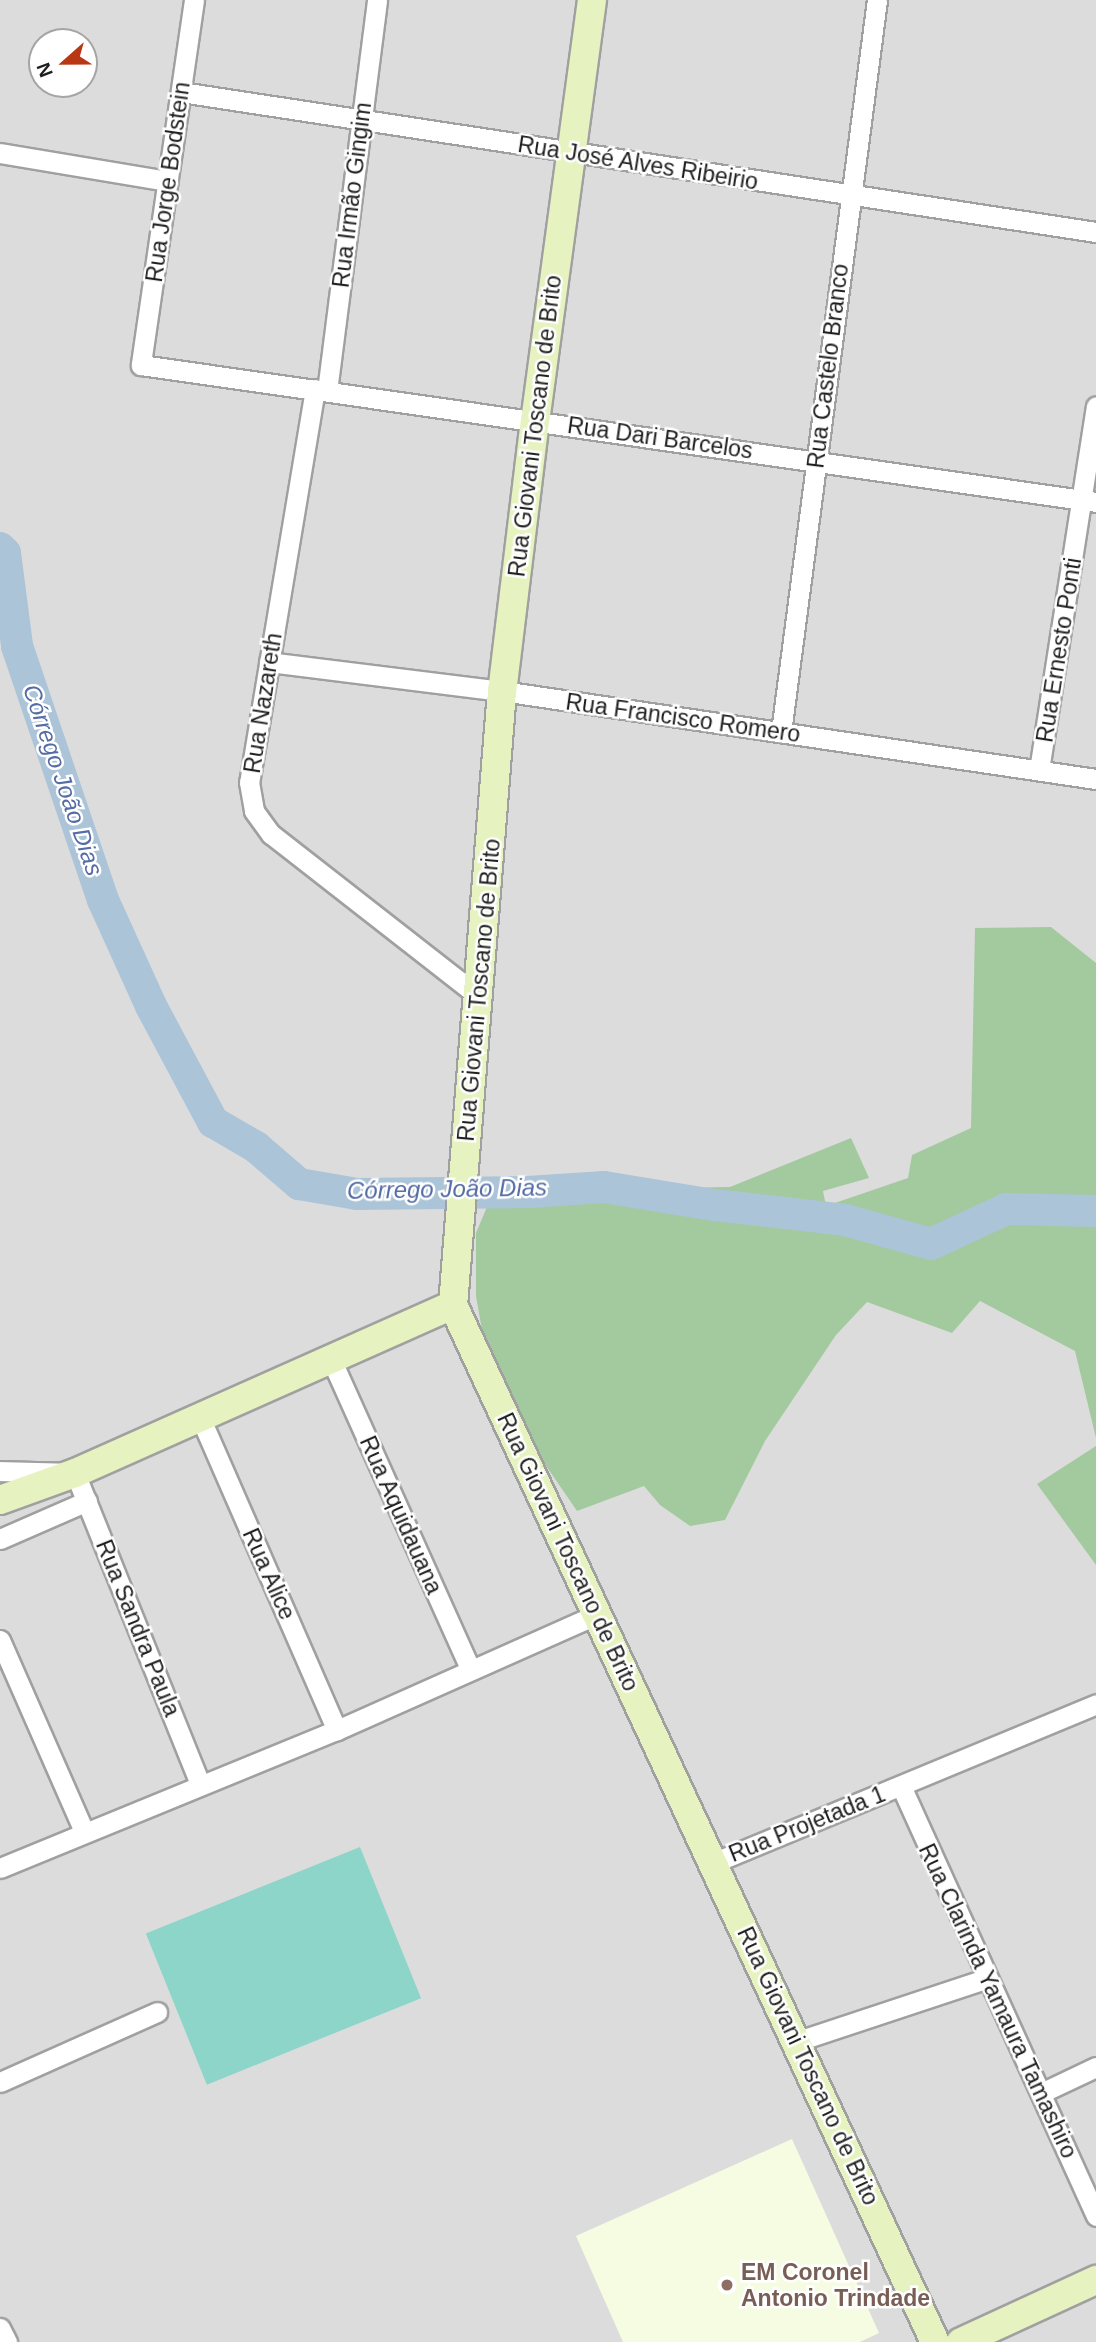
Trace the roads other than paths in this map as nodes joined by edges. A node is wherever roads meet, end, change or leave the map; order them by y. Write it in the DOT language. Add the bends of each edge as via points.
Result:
graph roads {
  1 [pos="377,0"];
  2 [pos="592,0"];
  3 [pos="877,0"];
  4 [pos="190,1"];
  5 [pos="181,92"];
  6 [pos="362,120"];
  7 [pos="0,153"];
  8 [pos="570,153"];
  9 [pos="168,181"];
  10 [pos="849,195"];
  11 [pos="1096,232"];
  12 [pos="141,365"];
  13 [pos="321,390"];
  14 [pos="1096,405"];
  15 [pos="535,420"];
  16 [pos="816,461"];
  17 [pos="1090,500"];
  18 [pos="269,662"];
  19 [pos="502,691"];
  20 [pos="781,732"];
  21 [pos="1039,770"];
  22 [pos="1096,779"];
  23 [pos="480,997"];
  24 [pos="453,1304"];
  25 [pos="331,1359"];
  26 [pos="200,1417"];
  27 [pos="0,1471"];
  28 [pos="75,1473"];
  29 [pos="0,1500"];
  30 [pos="87,1501"];
  31 [pos="0,1539"];
  32 [pos="597,1614"];
  33 [pos="0,1640"];
  34 [pos="471,1670"];
  35 [pos="1094,1710"];
  36 [pos="337,1730"];
  37 [pos="200,1784"];
  38 [pos="901,1786"];
  39 [pos="84,1831"];
  40 [pos="713,1863"];
  41 [pos="0,1868"];
  42 [pos="986,1979"];
  43 [pos="157,2012"];
  44 [pos="798,2041"];
  45 [pos="1096,2067"];
  46 [pos="0,2082"];
  47 [pos="1041,2093"];
  48 [pos="1096,2216"];
  49 [pos="1096,2280"];
  50 [pos="0,2328"];
  51 [pos="7,2342"];
  52 [pos="936,2342"];
  53 [pos="961,2342"];
  1 -- 6 [label="street, Rua Irmão Gingim"];
  2 -- 8 [label="main road, Rua Giovani Toscano de Brito"];
  3 -- 10 [label="street, Rua Castelo Branco"];
  4 -- 5 [label="street, Rua Jorge Bodstein"];
  5 -- 6 [label="street, Rua José Alves Ribeirio"];
  5 -- 9 [label="street, Rua Jorge Bodstein"];
  6 -- 8 [label="street, Rua José Alves Ribeirio"];
  6 -- 13 [label="street, Rua Irmão Gingim"];
  7 -- 9 [label="street"];
  8 -- 10 [label="street, Rua José Alves Ribeirio"];
  8 -- 15 [label="main road, Rua Giovani Toscano de Brito"];
  9 -- 12 [label="street, Rua Jorge Bodstein"];
  10 -- 11 [label="street, Rua José Alves Ribeirio"];
  10 -- 16 [label="street, Rua Castelo Branco"];
  12 -- 13 [label="street, Rua Dari Barcelos"];
  13 -- 15 [label="street, Rua Dari Barcelos"];
  13 -- 18 [label="street, Rua Nazareth"];
  14 -- 17 [label="street, Rua Ernesto Ponti"];
  15 -- 16 [label="street, Rua Dari Barcelos"];
  15 -- 19 [label="main road, Rua Giovani Toscano de Brito"];
  16 -- 17 [label="street, Rua Dari Barcelos"];
  16 -- 20 [label="street, Rua Castelo Branco"];
  17 -- 21 [label="street, Rua Ernesto Ponti"];
  18 -- 19 [label="street, Rua Francisco Romero"];
  18 -- 23 [label="street, Rua Nazareth" via="249,782 254,811 271,834"];
  19 -- 20 [label="street, Rua Francisco Romero"];
  19 -- 23 [label="main road, Rua Giovani Toscano de Brito"];
  20 -- 21 [label="street, Rua Francisco Romero"];
  21 -- 22 [label="street, Rua Francisco Romero"];
  23 -- 24 [label="main road, Rua Giovani Toscano de Brito"];
  24 -- 25 [label="main road"];
  24 -- 32 [label="main road, Rua Giovani Toscano de Brito"];
  25 -- 26 [label="main road"];
  25 -- 34 [label="street, Rua Aquidauana"];
  26 -- 28 [label="main road"];
  26 -- 36 [label="street, Rua Alice"];
  27 -- 28 [label="street"];
  28 -- 29 [label="main road"];
  28 -- 30 [label="street, Rua Sandra Paula"];
  30 -- 31 [label="street"];
  30 -- 37 [label="street, Rua Sandra Paula"];
  32 -- 34 [label="street"];
  32 -- 40 [label="main road, Rua Giovani Toscano de Brito"];
  33 -- 39 [label="street"];
  34 -- 36 [label="street"];
  35 -- 38 [label="street, Rua Projetada 1"];
  36 -- 37 [label="street"];
  37 -- 39 [label="street"];
  38 -- 40 [label="street, Rua Projetada 1"];
  38 -- 42 [label="street, Rua Clarinda Yamaura Tamashiro"];
  39 -- 41 [label="street"];
  40 -- 44 [label="main road, Rua Giovani Toscano de Brito"];
  42 -- 44 [label="street"];
  42 -- 47 [label="street, Rua Clarinda Yamaura Tamashiro"];
  43 -- 46 [label="street"];
  44 -- 52 [label="main road, Rua Giovani Toscano de Brito"];
  45 -- 47 [label="street"];
  47 -- 48 [label="street, Rua Clarinda Yamaura Tamashiro"];
  49 -- 53 [label="main road"];
  50 -- 51 [label="street"];
}
